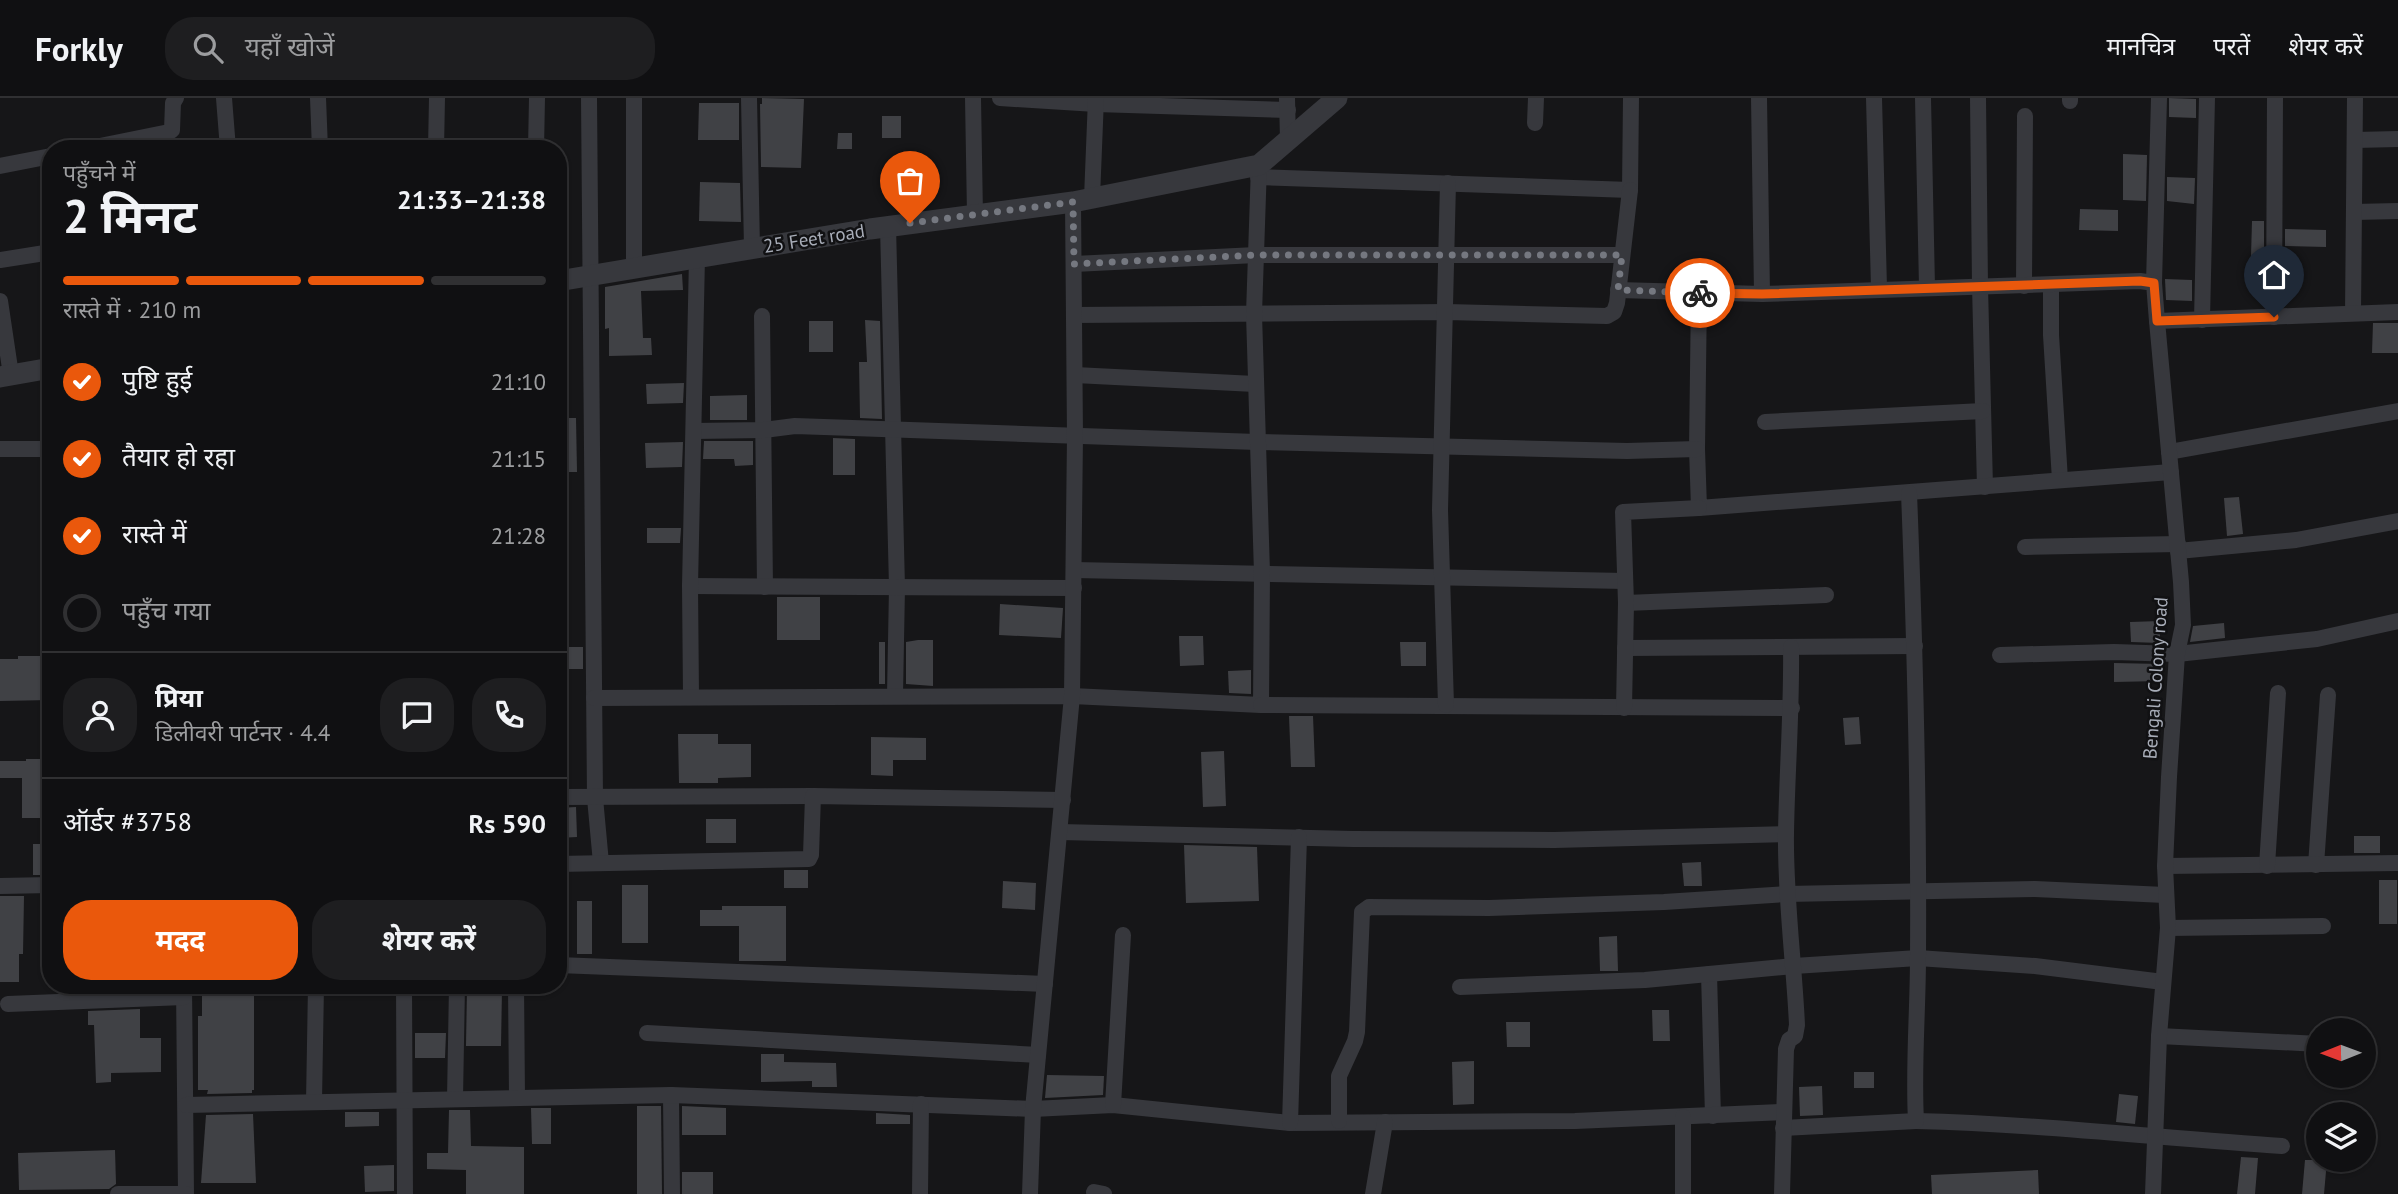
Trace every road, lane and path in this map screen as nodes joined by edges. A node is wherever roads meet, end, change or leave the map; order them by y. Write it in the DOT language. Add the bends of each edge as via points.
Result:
graph roads {
  1 [pos="176,98"];
  2 [pos="224,98"];
  3 [pos="317,98"];
  4 [pos="437,98"];
  5 [pos="537,98"];
  6 [pos="589,98"];
  7 [pos="634,98"];
  8 [pos="749,98"];
  9 [pos="973,98"];
  10 [pos="1000,98"];
  11 [pos="1337,98"];
  12 [pos="1536,98"];
  13 [pos="1631,98"];
  14 [pos="1759,98"];
  15 [pos="1874,98"];
  16 [pos="1923,98"];
  17 [pos="1978,98"];
  18 [pos="2159,98"];
  19 [pos="2207,98"];
  20 [pos="2275,98"];
  21 [pos="2355,98"];
  22 [pos="1096,101"];
  23 [pos="1287,104"];
  24 [pos="2025,116"];
  25 [pos="1535,123"];
  26 [pos="2398,139"];
  27 [pos="129,140"];
  28 [pos="227,140"];
  29 [pos="319,140"];
  30 [pos="436,140"];
  31 [pos="536,140"];
  32 [pos="1288,140"];
  33 [pos="2355,140"];
  34 [pos="42,158"];
  35 [pos="0,166"];
  36 [pos="1259,171"];
  37 [pos="1448,183"];
  38 [pos="1630,190"];
  39 [pos="1083,200"];
  40 [pos="2398,211"];
  41 [pos="2354,212"];
  42 [pos="975,215"];
  43 [pos="888,226"];
  44 [pos="752,248"];
  45 [pos="42,253"];
  46 [pos="1256,255"];
  47 [pos="1447,255"];
  48 [pos="1622,255"];
  49 [pos="697,257"];
  50 [pos="0,260"];
  51 [pos="1074,264"];
  52 [pos="634,268"];
  53 [pos="590,276"];
  54 [pos="567,280"];
  55 [pos="2154,283"];
  56 [pos="2051,285"];
  57 [pos="1980,286"];
  58 [pos="2024,286"];
  59 [pos="1927,287"];
  60 [pos="1880,288"];
  61 [pos="1618,290"];
  62 [pos="1699,293"];
  63 [pos="1762,294"];
  64 [pos="0,301"];
  65 [pos="1447,312"];
  66 [pos="2398,312"];
  67 [pos="2353,313"];
  68 [pos="1254,314"];
  69 [pos="1074,315"];
  70 [pos="762,316"];
  71 [pos="2274,317"];
  72 [pos="2202,320"];
  73 [pos="2157,321"];
  74 [pos="42,370"];
  75 [pos="1075,375"];
  76 [pos="6,376"];
  77 [pos="1255,384"];
  78 [pos="1983,411"];
  79 [pos="2398,411"];
  80 [pos="1765,422"];
  81 [pos="764,430"];
  82 [pos="891,430"];
  83 [pos="694,431"];
  84 [pos="1076,436"];
  85 [pos="1256,442"];
  86 [pos="1443,446"];
  87 [pos="0,449"];
  88 [pos="42,449"];
  89 [pos="1697,449"];
  90 [pos="2169,452"];
  91 [pos="2171,472"];
  92 [pos="2060,480"];
  93 [pos="1985,487"];
  94 [pos="1909,493"];
  95 [pos="1699,508"];
  96 [pos="2398,521"];
  97 [pos="2025,547"];
  98 [pos="2178,547"];
  99 [pos="1074,570"];
  100 [pos="1262,573"];
  101 [pos="1442,579"];
  102 [pos="1625,581"];
  103 [pos="690,586"];
  104 [pos="765,587"];
  105 [pos="897,587"];
  106 [pos="1074,588"];
  107 [pos="1826,595"];
  108 [pos="1626,603"];
  109 [pos="2398,621"];
  110 [pos="1915,646"];
  111 [pos="1791,647"];
  112 [pos="1625,648"];
  113 [pos="2177,654"];
  114 [pos="2000,655"];
  115 [pos="2278,694"];
  116 [pos="895,695"];
  117 [pos="2328,695"];
  118 [pos="691,696"];
  119 [pos="1072,696"];
  120 [pos="594,698"];
  121 [pos="1261,705"];
  122 [pos="1446,705"];
  123 [pos="1624,708"];
  124 [pos="1792,708"];
  125 [pos="813,796"];
  126 [pos="567,797"];
  127 [pos="595,798"];
  128 [pos="1063,800"];
  129 [pos="1060,832"];
  130 [pos="1786,834"];
  131 [pos="1299,837"];
  132 [pos="601,863"];
  133 [pos="2398,863"];
  134 [pos="567,864"];
  135 [pos="2316,865"];
  136 [pos="2165,866"];
  137 [pos="2267,866"];
  138 [pos="42,885"];
  139 [pos="0,886"];
  140 [pos="1917,892"];
  141 [pos="1787,894"];
  142 [pos="2165,895"];
  143 [pos="2323,926"];
  144 [pos="2168,928"];
  145 [pos="1123,935"];
  146 [pos="1919,958"];
  147 [pos="567,965"];
  148 [pos="1794,966"];
  149 [pos="1709,974"];
  150 [pos="2163,982"];
  151 [pos="1045,984"];
  152 [pos="1460,987"];
  153 [pos="143,994"];
  154 [pos="184,994"];
  155 [pos="316,994"];
  156 [pos="404,994"];
  157 [pos="457,994"];
  158 [pos="516,994"];
  159 [pos="8,1004"];
  160 [pos="648,1032"];
  161 [pos="2159,1036"];
  162 [pos="2306,1043"];
  163 [pos="1038,1055"];
  164 [pos="671,1095"];
  165 [pos="517,1097"];
  166 [pos="455,1099"];
  167 [pos="403,1100"];
  168 [pos="314,1102"];
  169 [pos="920,1104"];
  170 [pos="186,1105"];
  171 [pos="1113,1105"];
  172 [pos="1033,1109"];
  173 [pos="1713,1116"];
  174 [pos="1683,1117"];
  175 [pos="1783,1120"];
  176 [pos="1339,1121"];
  177 [pos="1916,1121"];
  178 [pos="1385,1122"];
  179 [pos="1290,1123"];
  180 [pos="2155,1138"];
  181 [pos="2282,1146"];
  182 [pos="118,1194"];
  183 [pos="186,1194"];
  184 [pos="405,1194"];
  185 [pos="672,1194"];
  186 [pos="920,1194"];
  187 [pos="1030,1194"];
  188 [pos="1373,1194"];
  189 [pos="1683,1194"];
  190 [pos="1782,1194"];
  191 [pos="2153,1194"];
  1 -- 27 [label="street" via="172,130"];
  2 -- 28 [label="street"];
  3 -- 29 [label="street"];
  4 -- 30 [label="street"];
  5 -- 31 [label="street"];
  6 -- 53 [label="street"];
  7 -- 52 [label="street"];
  8 -- 44 [label="street"];
  9 -- 42 [label="street"];
  10 -- 22 [label="street"];
  11 -- 32 [label="street, 25 Feet road"];
  12 -- 25 [label="street"];
  13 -- 38 [label="street"];
  14 -- 63 [label="street"];
  15 -- 60 [label="street"];
  16 -- 59 [label="street"];
  17 -- 57 [label="street"];
  18 -- 55 [label="street, Bengali Colony road"];
  19 -- 72 [label="street"];
  20 -- 71 [label="street"];
  21 -- 33 [label="street"];
  22 -- 23 [label="street"];
  22 -- 39 [label="street"];
  23 -- 32 [label="street"];
  24 -- 58 [label="street"];
  26 -- 33 [label="street"];
  32 -- 36 [label="street, 25 Feet road"];
  33 -- 41 [label="street"];
  34 -- 35 [label="street"];
  36 -- 37 [label="street"];
  36 -- 39 [label="street, 25 Feet road"];
  36 -- 46 [label="street"];
  37 -- 38 [label="street"];
  37 -- 47 [label="street"];
  38 -- 48 [label="street"];
  39 -- 42 [label="street, 25 Feet road"];
  39 -- 51 [label="street"];
  40 -- 41 [label="street"];
  41 -- 67 [label="street"];
  42 -- 43 [label="street, 25 Feet road"];
  43 -- 44 [label="street, 25 Feet road"];
  43 -- 82 [label="street"];
  44 -- 49 [label="street, 25 Feet road"];
  45 -- 50 [label="street"];
  46 -- 47 [label="street"];
  46 -- 51 [label="street"];
  46 -- 68 [label="street"];
  47 -- 48 [label="street"];
  47 -- 65 [label="street"];
  48 -- 61 [label="street"];
  49 -- 52 [label="street, 25 Feet road"];
  49 -- 83 [label="street"];
  51 -- 69 [label="street"];
  52 -- 53 [label="street, 25 Feet road"];
  53 -- 54 [label="street, 25 Feet road"];
  53 -- 120 [label="street"];
  55 -- 56 [label="street"];
  55 -- 73 [label="street, Bengali Colony road"];
  56 -- 58 [label="street"];
  56 -- 92 [label="street"];
  57 -- 58 [label="street"];
  57 -- 59 [label="street"];
  57 -- 78 [label="street"];
  59 -- 60 [label="street"];
  60 -- 63 [label="street"];
  61 -- 62 [label="street"];
  61 -- 65 [label="street" via="1614,312 1601,318"];
  62 -- 63 [label="street"];
  62 -- 89 [label="street"];
  64 -- 76 [label="street"];
  65 -- 68 [label="street"];
  65 -- 86 [label="street"];
  66 -- 67 [label="street"];
  67 -- 71 [label="street"];
  68 -- 69 [label="street"];
  68 -- 77 [label="street"];
  69 -- 75 [label="street"];
  70 -- 81 [label="street"];
  71 -- 72 [label="street"];
  72 -- 73 [label="street"];
  73 -- 90 [label="street, Bengali Colony road"];
  74 -- 76 [label="street"];
  75 -- 77 [label="street"];
  75 -- 84 [label="street"];
  77 -- 85 [label="street"];
  78 -- 80 [label="street"];
  78 -- 93 [label="street"];
  79 -- 90 [label="street"];
  81 -- 82 [label="street" via="795,426"];
  81 -- 83 [label="street"];
  81 -- 104 [label="street"];
  82 -- 84 [label="street"];
  82 -- 105 [label="street"];
  83 -- 103 [label="street"];
  84 -- 85 [label="street"];
  84 -- 99 [label="street"];
  85 -- 86 [label="street"];
  85 -- 100 [label="street"];
  86 -- 89 [label="street"];
  86 -- 101 [label="street"];
  87 -- 88 [label="street"];
  89 -- 95 [label="street"];
  90 -- 91 [label="street, Bengali Colony road"];
  91 -- 92 [label="street"];
  91 -- 98 [label="street, Bengali Colony road"];
  92 -- 93 [label="street"];
  93 -- 94 [label="street"];
  94 -- 95 [label="street"];
  94 -- 110 [label="street"];
  95 -- 102 [label="street" via="1623,512"];
  96 -- 98 [label="street" via="2295,540"];
  97 -- 98 [label="street"];
  98 -- 113 [label="street, Bengali Colony road" via="2183,625"];
  99 -- 100 [label="street"];
  99 -- 106 [label="street"];
  100 -- 101 [label="street"];
  100 -- 121 [label="street"];
  101 -- 102 [label="street"];
  101 -- 122 [label="street"];
  102 -- 108 [label="street"];
  103 -- 104 [label="street"];
  103 -- 118 [label="street"];
  104 -- 105 [label="street"];
  105 -- 106 [label="street"];
  105 -- 116 [label="street"];
  106 -- 119 [label="street"];
  107 -- 108 [label="street"];
  108 -- 112 [label="street"];
  109 -- 113 [label="street" via="2318,639"];
  110 -- 111 [label="street"];
  110 -- 140 [label="street"];
  111 -- 112 [label="street"];
  111 -- 124 [label="street"];
  112 -- 123 [label="street"];
  113 -- 114 [label="street"];
  113 -- 136 [label="street, Bengali Colony road"];
  115 -- 137 [label="street"];
  116 -- 118 [label="street"];
  116 -- 119 [label="street"];
  117 -- 135 [label="street"];
  118 -- 120 [label="street"];
  119 -- 121 [label="street"];
  119 -- 128 [label="street"];
  120 -- 127 [label="street"];
  121 -- 122 [label="street"];
  122 -- 123 [label="street"];
  123 -- 124 [label="street"];
  124 -- 130 [label="street"];
  125 -- 127 [label="street"];
  125 -- 128 [label="street"];
  125 -- 132 [label="street" via="809,859"];
  126 -- 127 [label="street"];
  127 -- 132 [label="street"];
  128 -- 129 [label="street"];
  129 -- 131 [label="street"];
  129 -- 151 [label="street"];
  130 -- 131 [label="street" via="1554,840"];
  130 -- 141 [label="street"];
  131 -- 179 [label="street"];
  132 -- 134 [label="street"];
  133 -- 135 [label="street"];
  135 -- 137 [label="street"];
  136 -- 137 [label="street"];
  136 -- 142 [label="street, Bengali Colony road"];
  138 -- 139 [label="street"];
  140 -- 141 [label="street"];
  140 -- 142 [label="street" via="2035,889"];
  140 -- 146 [label="street"];
  141 -- 148 [label="street"];
  141 -- 176 [label="street" via="1489,908 1364,908 1357,1032 1339,1076"];
  142 -- 144 [label="street, Bengali Colony road"];
  143 -- 144 [label="street"];
  144 -- 150 [label="street, Bengali Colony road"];
  145 -- 171 [label="street"];
  146 -- 148 [label="street"];
  146 -- 150 [label="street"];
  146 -- 177 [label="street"];
  147 -- 151 [label="street"];
  148 -- 149 [label="street"];
  148 -- 175 [label="street" via="1797,1031 1787,1044"];
  149 -- 152 [label="street"];
  149 -- 173 [label="street"];
  150 -- 161 [label="street, Bengali Colony road"];
  151 -- 163 [label="street"];
  153 -- 159 [label="street"];
  154 -- 170 [label="street"];
  155 -- 168 [label="street"];
  156 -- 167 [label="street"];
  157 -- 166 [label="street"];
  158 -- 165 [label="street"];
  160 -- 163 [label="street"];
  161 -- 162 [label="street"];
  161 -- 180 [label="street, Bengali Colony road"];
  163 -- 172 [label="street"];
  164 -- 165 [label="street"];
  164 -- 169 [label="street"];
  164 -- 185 [label="street"];
  165 -- 166 [label="street"];
  166 -- 167 [label="street"];
  167 -- 168 [label="street"];
  167 -- 184 [label="street"];
  168 -- 170 [label="street"];
  169 -- 172 [label="street"];
  169 -- 186 [label="street"];
  170 -- 183 [label="street"];
  171 -- 172 [label="street"];
  171 -- 179 [label="street"];
  172 -- 187 [label="street"];
  173 -- 174 [label="street"];
  173 -- 175 [label="street"];
  174 -- 178 [label="street"];
  174 -- 189 [label="street"];
  175 -- 177 [label="street"];
  175 -- 190 [label="street"];
  176 -- 178 [label="street"];
  176 -- 179 [label="street"];
  177 -- 180 [label="street" via="2042,1126"];
  178 -- 188 [label="street"];
  180 -- 181 [label="street"];
  180 -- 191 [label="street, Bengali Colony road"];
  182 -- 183 [label="street"];
}
